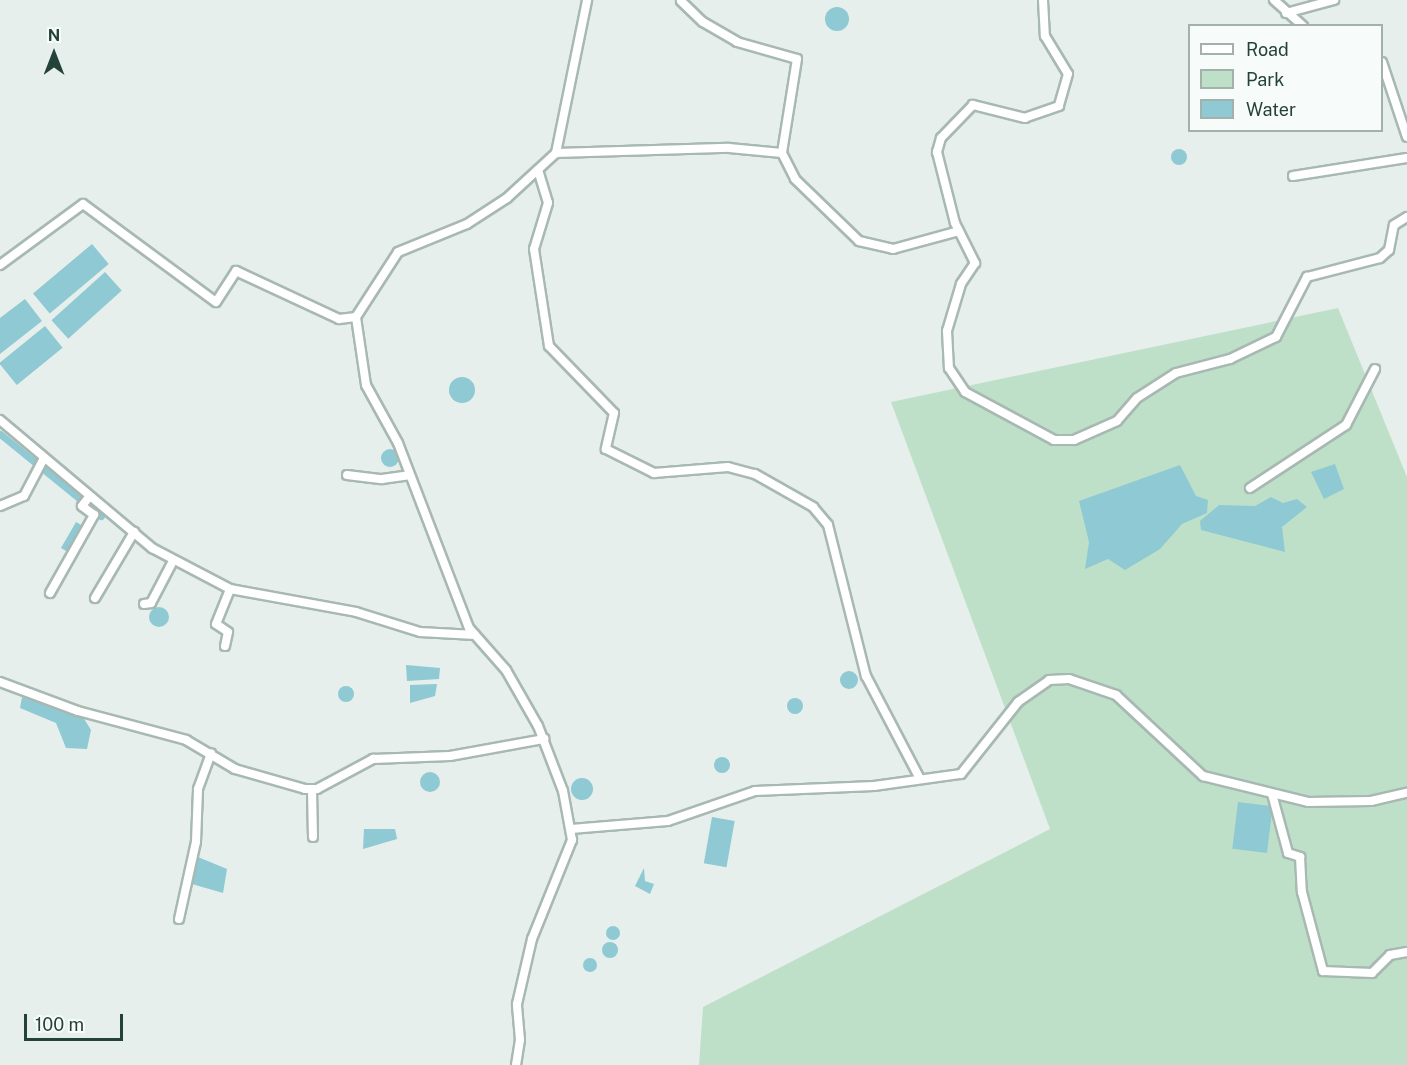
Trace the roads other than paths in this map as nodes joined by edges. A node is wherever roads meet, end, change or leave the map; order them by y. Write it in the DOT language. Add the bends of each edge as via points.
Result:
graph roads {
  1 [pos="586,0"];
  2 [pos="682,0"];
  3 [pos="1043,0"];
  4 [pos="1274,0"];
  5 [pos="1334,0"];
  6 [pos="1286,13"];
  7 [pos="1300,24"];
  8 [pos="1383,65"];
  9 [pos="1407,137"];
  10 [pos="556,153"];
  11 [pos="782,153"];
  12 [pos="1407,158"];
  13 [pos="538,170"];
  14 [pos="1293,176"];
  15 [pos="1407,217"];
  16 [pos="959,231"];
  17 [pos="0,266"];
  18 [pos="356,317"];
  19 [pos="1375,369"];
  20 [pos="1,423"];
  21 [pos="44,458"];
  22 [pos="347,475"];
  23 [pos="409,475"];
  24 [pos="1250,488"];
  25 [pos="89,497"];
  26 [pos="0,506"];
  27 [pos="134,532"];
  28 [pos="173,561"];
  29 [pos="230,589"];
  30 [pos="50,593"];
  31 [pos="95,598"];
  32 [pos="144,604"];
  33 [pos="475,635"];
  34 [pos="225,646"];
  35 [pos="0,682"];
  36 [pos="544,739"];
  37 [pos="211,753"];
  38 [pos="920,779"];
  39 [pos="312,790"];
  40 [pos="1407,793"];
  41 [pos="1272,794"];
  42 [pos="572,829"];
  43 [pos="313,837"];
  44 [pos="178,919"];
  45 [pos="1407,952"];
  46 [pos="516,1065"];
  1 -- 10 [label="street"];
  2 -- 11 [label="street" via="703,22 737,42 797,59"];
  3 -- 16 [label="street" via="1045,36 1068,74 1067,95 1059,106 1025,118 973,105 941,138 937,152"];
  4 -- 6 [label="street"];
  5 -- 6 [label="street"];
  6 -- 7 [label="street"];
  8 -- 9 [label="street"];
  10 -- 11 [label="street" via="729,147"];
  10 -- 13 [label="street"];
  11 -- 16 [label="street" via="795,179 859,241 894,249"];
  12 -- 14 [label="street"];
  13 -- 18 [label="street" via="466,224 398,252"];
  13 -- 38 [label="street" via="548,203 534,249 549,346 614,413 606,449 654,473 737,469 813,507 828,525 866,676"];
  15 -- 16 [label="street" via="1394,225 1389,250 1380,258 1307,277 1276,337 1230,358 1176,373 1137,398 1117,421 1064,441 964,392 952,376 950,314 975,263"];
  17 -- 18 [label="street" via="83,204 216,302 236,271 339,319"];
  18 -- 23 [label="street" via="366,385"];
  19 -- 24 [label="street" via="1346,424"];
  20 -- 21 [label="street"];
  21 -- 25 [label="street"];
  21 -- 26 [label="street" via="24,496"];
  22 -- 23 [label="street" via="382,479"];
  23 -- 33 [label="street" via="423,519"];
  25 -- 27 [label="street"];
  25 -- 30 [label="street" via="82,506 94,515"];
  27 -- 28 [label="street"];
  27 -- 31 [label="street"];
  28 -- 29 [label="street"];
  28 -- 32 [label="street" via="151,603"];
  29 -- 33 [label="street" via="356,612 420,632"];
  29 -- 34 [label="street" via="216,624 228,632"];
  33 -- 36 [label="street" via="506,670"];
  35 -- 37 [label="street"];
  36 -- 39 [label="street" via="450,756 373,759"];
  36 -- 42 [label="street"];
  37 -- 39 [label="street" via="236,769"];
  37 -- 44 [label="street" via="198,789 196,842"];
  38 -- 41 [label="street" via="961,774 1018,702 1049,680 1069,679 1116,695 1203,776"];
  38 -- 42 [label="street" via="755,791 668,821"];
  39 -- 43 [label="street"];
  40 -- 41 [label="street" via="1371,801 1308,802"];
  41 -- 45 [label="street" via="1288,853 1300,857 1302,892 1323,971 1372,974 1390,955"];
  42 -- 46 [label="street" via="563,866 532,939 517,1004"];
}
